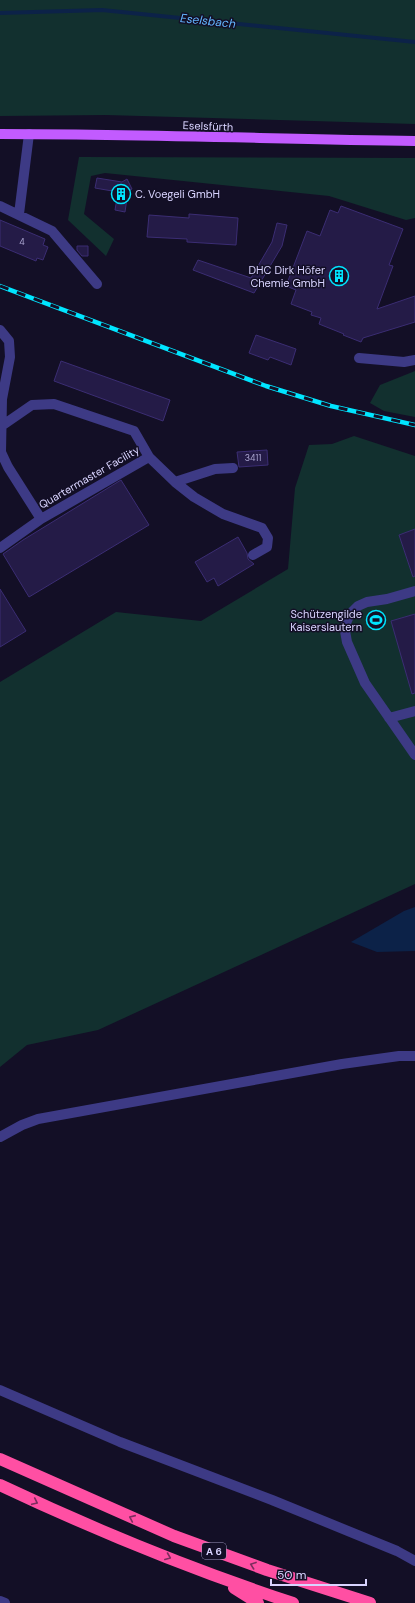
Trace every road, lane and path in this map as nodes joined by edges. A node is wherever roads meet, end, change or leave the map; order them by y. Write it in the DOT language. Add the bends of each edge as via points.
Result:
graph roads {
  1 [pos="0,134"];
  2 [pos="29,134"];
  3 [pos="415,141"];
  4 [pos="0,206"];
  5 [pos="19,214"];
  6 [pos="97,284"];
  7 [pos="0,330"];
  8 [pos="359,358"];
  9 [pos="415,360"];
  10 [pos="1,401"];
  11 [pos="3,425"];
  12 [pos="1,453"];
  13 [pos="149,457"];
  14 [pos="233,468"];
  15 [pos="175,482"];
  16 [pos="41,519"];
  17 [pos="0,548"];
  18 [pos="253,554"];
  19 [pos="415,591"];
  20 [pos="415,711"];
  21 [pos="389,718"];
  22 [pos="415,754"];
  23 [pos="415,1056"];
  24 [pos="0,1137"];
  25 [pos="0,1390"];
  26 [pos="0,1459"];
  27 [pos="0,1485"];
  28 [pos="415,1561"];
  29 [pos="214,1576"];
  30 [pos="0,1601"];
  31 [pos="5,1603"];
  32 [pos="258,1603"];
  33 [pos="293,1603"];
  34 [pos="370,1603"];
  1 -- 2 [label="main road, Eselsfürth"];
  2 -- 3 [label="main road, Eselsfürth"];
  2 -- 5 [label="street"];
  4 -- 5 [label="street"];
  5 -- 6 [label="street" via="52,231"];
  7 -- 10 [label="street, Quartermaster Facility" via="9,342 10,358"];
  8 -- 9 [label="street" via="404,362"];
  10 -- 11 [label="street, Quartermaster Facility"];
  11 -- 12 [label="street, Quartermaster Facility"];
  11 -- 13 [label="street, Quartermaster Facility" via="32,405 54,404 134,431"];
  12 -- 16 [label="street, Quartermaster Facility"];
  13 -- 15 [label="street, Quartermaster Facility"];
  13 -- 16 [label="street, Quartermaster Facility"];
  14 -- 15 [label="street" via="215,469"];
  15 -- 18 [label="street, Quartermaster Facility" via="223,514 262,528 268,538 267,547"];
  16 -- 17 [label="street, Quartermaster Facility"];
  19 -- 21 [label="street" via="358,606 346,623 347,642 356,663"];
  20 -- 21 [label="street"];
  21 -- 22 [label="street"];
  23 -- 24 [label="street" via="342,1064 38,1119"];
  25 -- 28 [label="street" via="170,1462 397,1551"];
  34 -- 26 [label="highway, A 6, one-way" via="267,1570 174,1536"];
  27 -- 29 [label="highway, A 6, one-way" via="48,1508"];
  29 -- 32 [label="highway"];
  29 -- 33 [label="highway, A 6"];
  30 -- 31 [label="street"];
}
